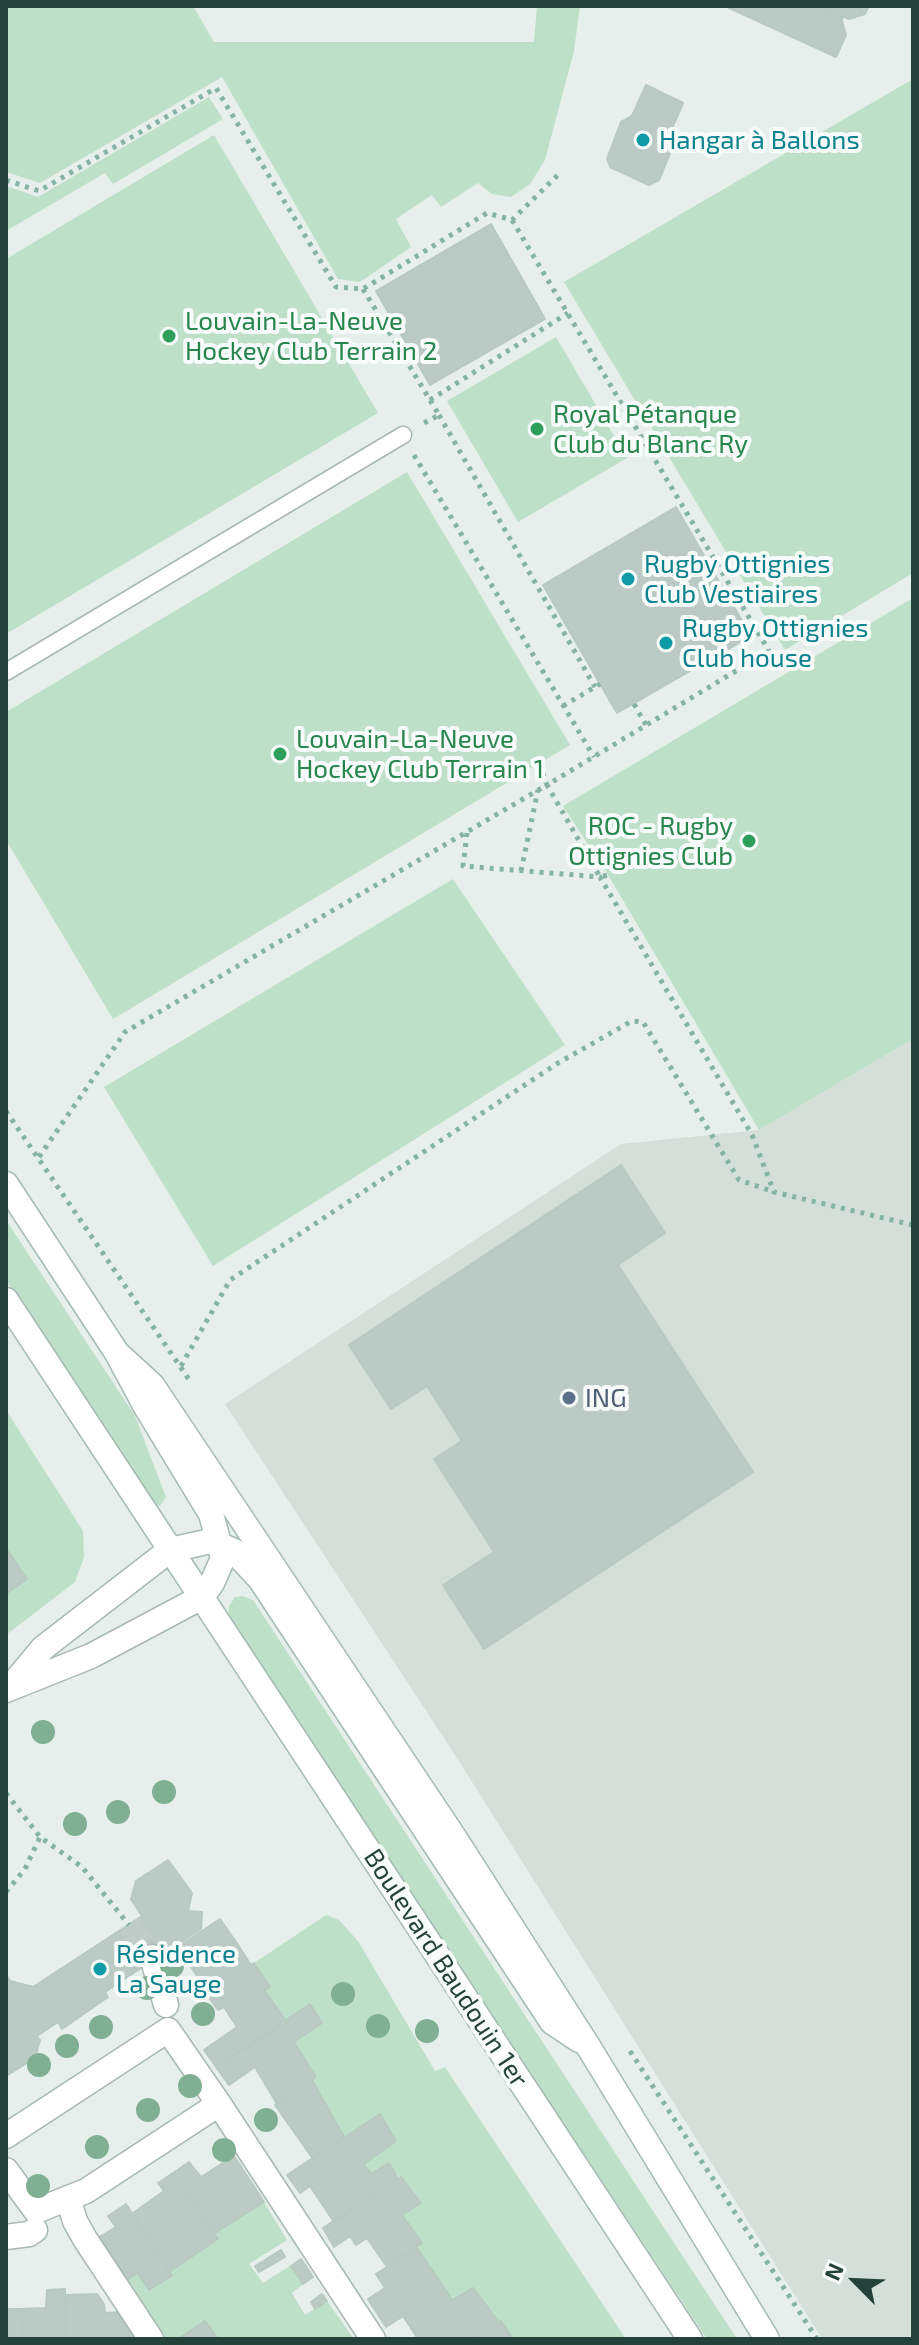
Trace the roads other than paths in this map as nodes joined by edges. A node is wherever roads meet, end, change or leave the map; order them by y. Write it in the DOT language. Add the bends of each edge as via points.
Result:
graph roads {
  1 [pos="403,435"];
  2 [pos="6,672"];
  3 [pos="6,1184"];
  4 [pos="6,1300"];
  5 [pos="117,1353"];
  6 [pos="220,1545"];
  7 [pos="170,1550"];
  8 [pos="202,1597"];
  9 [pos="9,1688"];
  10 [pos="152,1957"];
  11 [pos="166,2005"];
  12 [pos="588,2046"];
  13 [pos="224,2112"];
  14 [pos="6,2136"];
  15 [pos="6,2170"];
  16 [pos="72,2209"];
  17 [pos="35,2230"];
  18 [pos="6,2237"];
  19 [pos="151,2339"];
  20 [pos="373,2339"];
  21 [pos="690,2339"];
  22 [pos="767,2339"];
  1 -- 2 [label="lane"];
  3 -- 5 [label="main road"];
  4 -- 7 [label="main road, Boulevard Baudouin 1er"];
  5 -- 6 [label="main road" via="211,1514"];
  5 -- 12 [label="main road" via="152,1385"];
  6 -- 7 [label="main road" via="211,1541"];
  6 -- 8 [label="main road" via="223,1558"];
  6 -- 12 [label="main road" via="234,1551 260,1579 552,2022"];
  7 -- 8 [label="main road, Boulevard Baudouin 1er"];
  7 -- 9 [label="main road" via="43,1648"];
  8 -- 9 [label="main road" via="91,1656"];
  8 -- 21 [label="main road, Boulevard Baudouin 1er"];
  10 -- 11 [label="main road"];
  12 -- 22 [label="main road"];
  13 -- 14 [label="main road" via="168,2030"];
  13 -- 16 [label="main road" via="86,2191"];
  13 -- 20 [label="main road"];
  15 -- 16 [label="main road" via="36,2211"];
  16 -- 19 [label="main road"];
  17 -- 18 [label="main road"];
}
